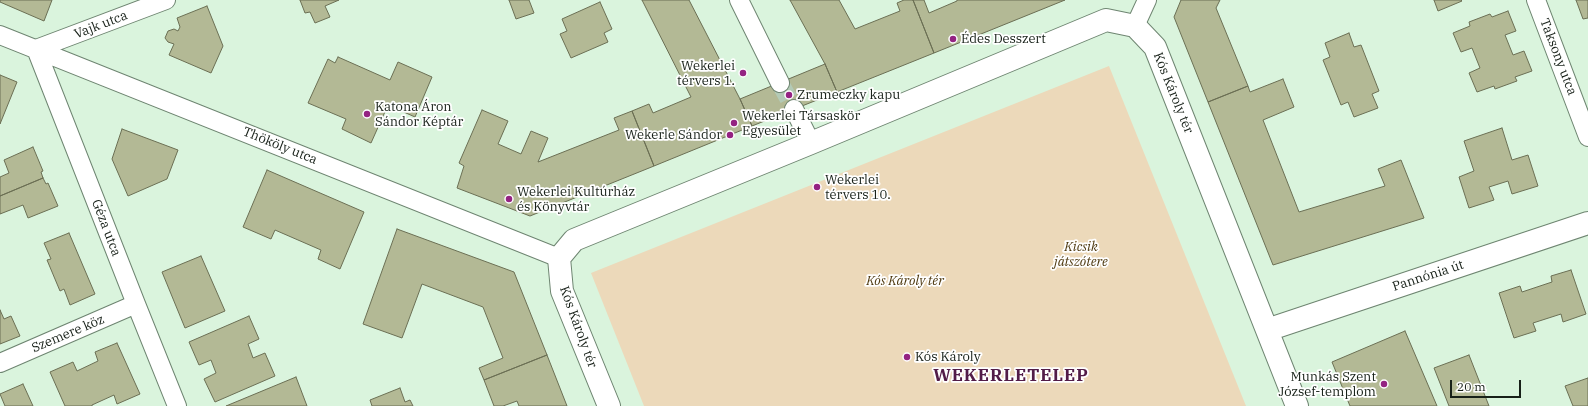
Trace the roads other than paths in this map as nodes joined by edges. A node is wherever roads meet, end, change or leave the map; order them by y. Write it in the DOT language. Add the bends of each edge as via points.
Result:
graph roads {
  1 [pos="166,0"];
  2 [pos="738,0"];
  3 [pos="1146,0"];
  4 [pos="1536,0"];
  5 [pos="1135,26"];
  6 [pos="0,35"];
  7 [pos="36,49"];
  8 [pos="780,83"];
  9 [pos="794,109"];
  10 [pos="1588,137"];
  11 [pos="811,143"];
  12 [pos="1588,223"];
  13 [pos="559,258"];
  14 [pos="136,304"];
  15 [pos="1268,330"];
  16 [pos="0,363"];
  17 [pos="177,406"];
  18 [pos="609,406"];
  19 [pos="1297,406"];
  1 -- 7 [label="street, Vajk utca"];
  2 -- 8 [label="street"];
  3 -- 5 [label="street"];
  4 -- 10 [label="street, Taksony utca"];
  5 -- 11 [label="street" via="1106,20"];
  5 -- 15 [label="street, Kós Károly tér" via="1155,47"];
  6 -- 7 [label="street, Thököly utca"];
  7 -- 13 [label="street, Thököly utca"];
  7 -- 14 [label="street, Géza utca"];
  9 -- 11 [label="street"];
  11 -- 13 [label="street" via="574,240"];
  12 -- 15 [label="street, Pannónia út"];
  13 -- 18 [label="street, Kós Károly tér" via="562,291"];
  14 -- 16 [label="street, Szemere köz"];
  14 -- 17 [label="street, Géza utca"];
  15 -- 19 [label="street, Kós Károly tér"];
}
